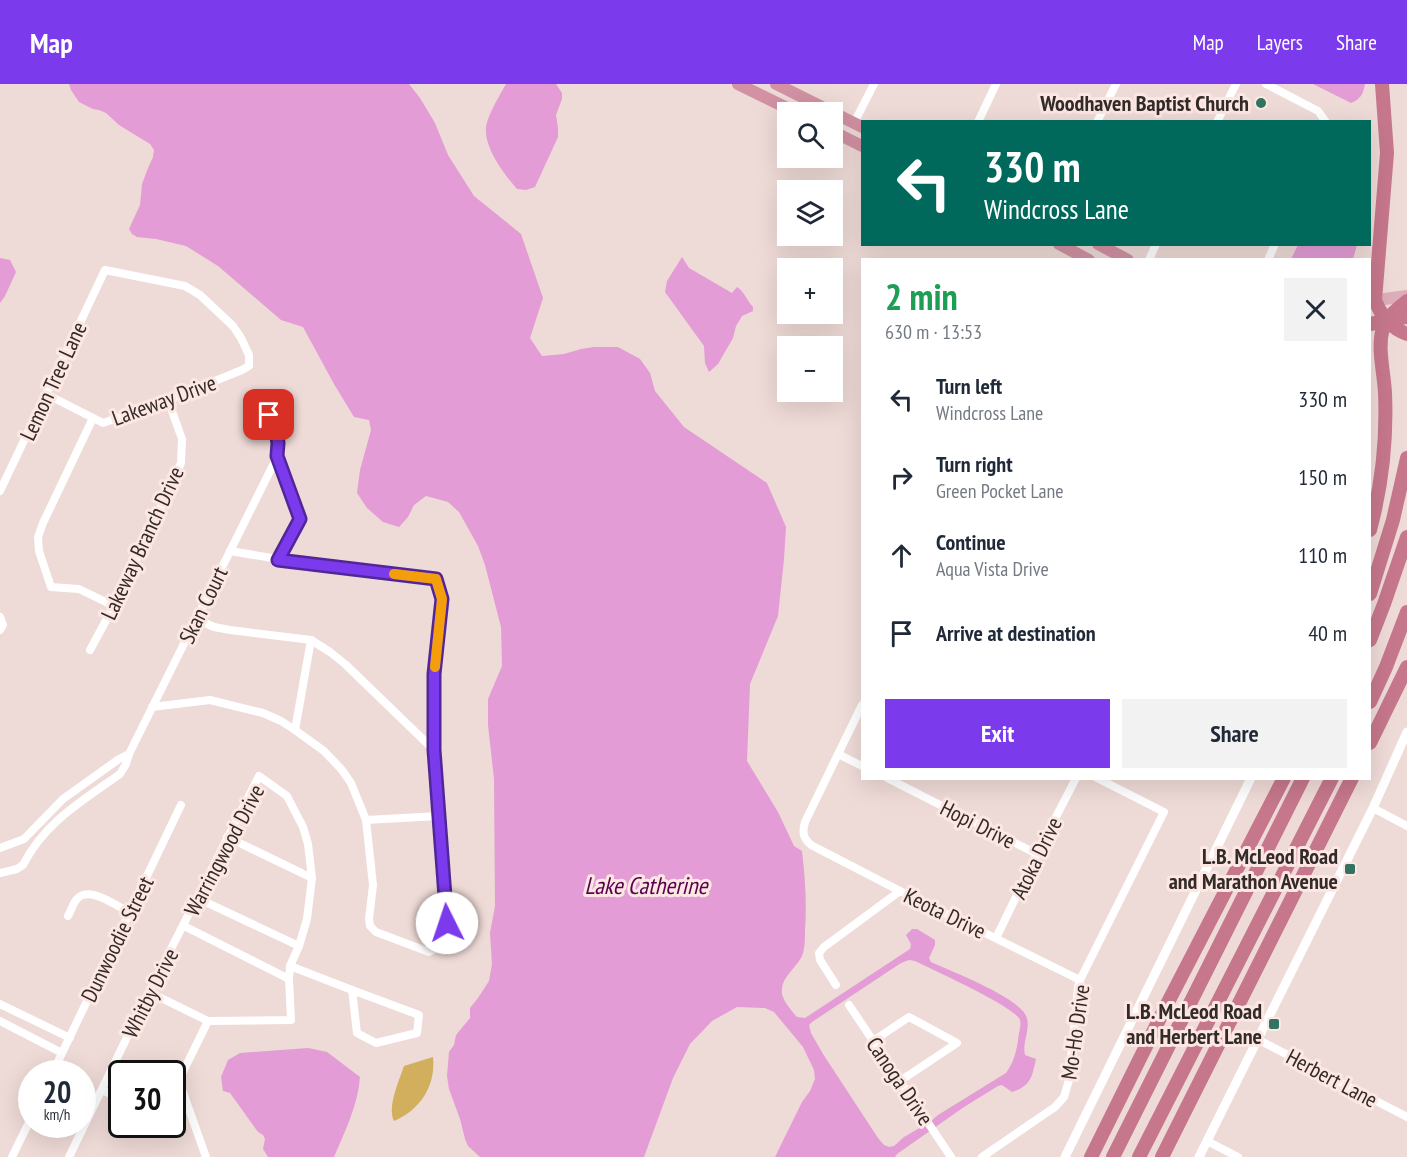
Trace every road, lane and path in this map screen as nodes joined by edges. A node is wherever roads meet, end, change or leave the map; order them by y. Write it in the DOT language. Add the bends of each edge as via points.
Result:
graph roads {
  1 [pos="738,84"];
  2 [pos="776,84"];
  3 [pos="874,84"];
  4 [pos="996,84"];
  5 [pos="1116,84"];
  6 [pos="1236,84"];
  7 [pos="1266,84"];
  8 [pos="1382,84"];
  9 [pos="777,103"];
  10 [pos="979,120"];
  11 [pos="1098,120"];
  12 [pos="1218,120"];
  13 [pos="1325,120"];
  14 [pos="843,124"];
  15 [pos="858,125"];
  16 [pos="843,136"];
  17 [pos="861,146"];
  18 [pos="1063,246"];
  19 [pos="1102,246"];
  20 [pos="1380,250"];
  21 [pos="1085,258"];
  22 [pos="1124,258"];
  23 [pos="1371,269"];
  24 [pos="105,270"];
  25 [pos="1407,296"];
  26 [pos="1372,301"];
  27 [pos="1407,301"];
  28 [pos="1407,317"];
  29 [pos="1387,320"];
  30 [pos="1371,324"];
  31 [pos="1407,334"];
  32 [pos="1375,338"];
  33 [pos="1371,355"];
  34 [pos="1383,368"];
  35 [pos="46,394"];
  36 [pos="168,400"];
  37 [pos="269,415"];
  38 [pos="93,418"];
  39 [pos="277,456"];
  40 [pos="1407,458"];
  41 [pos="0,491"];
  42 [pos="1371,525"];
  43 [pos="1407,537"];
  44 [pos="230,551"];
  45 [pos="278,560"];
  46 [pos="1371,591"];
  47 [pos="114,606"];
  48 [pos="1407,612"];
  49 [pos="0,617"];
  50 [pos="196,619"];
  51 [pos="0,630"];
  52 [pos="1371,637"];
  53 [pos="311,640"];
  54 [pos="90,650"];
  55 [pos="1407,667"];
  56 [pos="1371,700"];
  57 [pos="152,707"];
  58 [pos="861,707"];
  59 [pos="295,730"];
  60 [pos="1407,732"];
  61 [pos="1371,741"];
  62 [pos="434,750"];
  63 [pos="129,754"];
  64 [pos="838,754"];
  65 [pos="861,766"];
  66 [pos="891,780"];
  67 [pos="1075,780"];
  68 [pos="1101,780"];
  69 [pos="1250,780"];
  70 [pos="1283,780"];
  71 [pos="1302,780"];
  72 [pos="1331,780"];
  73 [pos="1351,780"];
  74 [pos="181,805"];
  75 [pos="1373,808"];
  76 [pos="439,816"];
  77 [pos="366,820"];
  78 [pos="1407,826"];
  79 [pos="227,837"];
  80 [pos="0,848"];
  81 [pos="1037,854"];
  82 [pos="0,873"];
  83 [pos="312,878"];
  84 [pos="900,891"];
  85 [pos="197,898"];
  86 [pos="130,913"];
  87 [pos="68,916"];
  88 [pos="184,926"];
  89 [pos="996,938"];
  90 [pos="299,946"];
  91 [pos="290,966"];
  92 [pos="289,979"];
  93 [pos="1080,980"];
  94 [pos="836,985"];
  95 [pos="352,990"];
  96 [pos="149,992"];
  97 [pos="0,1004"];
  98 [pos="849,1005"];
  99 [pos="0,1021"];
  100 [pos="208,1021"];
  101 [pos="69,1038"];
  102 [pos="1257,1039"];
  103 [pos="873,1041"];
  104 [pos="62,1053"];
  105 [pos="59,1060"];
  106 [pos="186,1066"];
  107 [pos="900,1081"];
  108 [pos="102,1090"];
  109 [pos="108,1093"];
  110 [pos="186,1101"];
  111 [pos="1407,1117"];
  112 [pos="21,1138"];
  113 [pos="1207,1141"];
  114 [pos="988,1154"];
  115 [pos="12,1157"];
  116 [pos="69,1157"];
  117 [pos="206,1157"];
  118 [pos="951,1157"];
  119 [pos="1000,1157"];
  120 [pos="1065,1157"];
  121 [pos="1090,1157"];
  122 [pos="1113,1157"];
  123 [pos="1139,1157"];
  124 [pos="1162,1157"];
  125 [pos="1199,1157"];
  126 [pos="1238,1157"];
  1 -- 9 [label="highway"];
  2 -- 15 [label="highway"];
  3 -- 15 [label="street"];
  4 -- 10 [label="street"];
  5 -- 11 [label="street"];
  6 -- 12 [label="street"];
  7 -- 13 [label="street" via="1318,111"];
  8 -- 20 [label="highway" via="1388,153"];
  14 -- 15 [label="highway"];
  16 -- 17 [label="highway"];
  18 -- 21 [label="highway"];
  19 -- 22 [label="highway"];
  20 -- 23 [label="highway"];
  20 -- 26 [label="highway"];
  24 -- 35 [label="street, Lemon Tree Lane"];
  24 -- 36 [label="street, Lakeway Drive" via="185,286 200,295 241,338 249,355 249,366"];
  25 -- 26 [label="main road"];
  26 -- 29 [label="highway"];
  27 -- 29 [label="highway"];
  28 -- 29 [label="highway"];
  29 -- 30 [label="highway"];
  29 -- 31 [label="highway"];
  29 -- 32 [label="highway"];
  31 -- 32 [label="main road"];
  32 -- 34 [label="highway"];
  33 -- 34 [label="highway"];
  34 -- 42 [label="highway" via="1383,460"];
  35 -- 38 [label="street, Lakeway Drive"];
  35 -- 41 [label="street, Lemon Tree Lane"];
  36 -- 38 [label="street, Lakeway Drive" via="103,423"];
  36 -- 47 [label="street, Lakeway Branch Drive" via="182,439 182,463"];
  37 -- 39 [label="street" via="277,437"];
  38 -- 47 [label="street" via="43,523 39,551 51,587 78,589"];
  39 -- 44 [label="street, Skan Court"];
  39 -- 45 [label="street" via="300,519"];
  40 -- 46 [label="highway"];
  43 -- 52 [label="highway"];
  44 -- 45 [label="street"];
  44 -- 50 [label="street, Skan Court"];
  45 -- 62 [label="street" via="436,579 442,599 434,674"];
  47 -- 54 [label="street, Lakeway Branch Drive"];
  48 -- 56 [label="highway"];
  49 -- 51 [label="street"];
  50 -- 53 [label="street" via="230,630"];
  50 -- 57 [label="street, Skan Court"];
  53 -- 59 [label="street"];
  53 -- 62 [label="street" via="345,664"];
  55 -- 61 [label="highway"];
  57 -- 59 [label="street" via="210,700 262,713"];
  57 -- 63 [label="street, Skan Court"];
  58 -- 64 [label="street"];
  59 -- 77 [label="street" via="342,770"];
  60 -- 75 [label="street"];
  62 -- 76 [label="street"];
  63 -- 80 [label="street" via="63,799 24,839"];
  63 -- 82 [label="street, Skan Court" via="120,774 64,813 22,865"];
  64 -- 65 [label="street"];
  64 -- 84 [label="street, Keota Drive" via="805,822 806,840"];
  66 -- 81 [label="street, Hopi Drive"];
  67 -- 81 [label="street, Atoka Drive"];
  68 -- 93 [label="street, Mo-Ho Drive" via="1164,812"];
  69 -- 120 [label="street"];
  70 -- 121 [label="highway"];
  71 -- 122 [label="highway"];
  72 -- 123 [label="highway"];
  73 -- 124 [label="highway"];
  74 -- 86 [label="street, Dunwoodie Street"];
  75 -- 78 [label="street"];
  75 -- 102 [label="street"];
  76 -- 77 [label="street"];
  76 -- 77 [label="street" via="447,923 437,948 429,952 376,932 370,926 373,885"];
  79 -- 83 [label="street"];
  79 -- 83 [label="street, Warringwood Drive" via="259,776 287,796 303,827"];
  79 -- 85 [label="street, Warringwood Drive"];
  81 -- 89 [label="street, Atoka Drive"];
  83 -- 90 [label="street, Warringwood Drive"];
  84 -- 89 [label="street, Keota Drive"];
  84 -- 94 [label="street" via="819,953"];
  85 -- 88 [label="street, Warringwood Drive"];
  85 -- 90 [label="street"];
  86 -- 87 [label="street" via="96,895 86,894 77,899"];
  86 -- 101 [label="street, Dunwoodie Street"];
  88 -- 92 [label="street"];
  88 -- 96 [label="street, Whitby Drive"];
  89 -- 93 [label="street, Keota Drive"];
  90 -- 91 [label="street, Warringwood Drive"];
  91 -- 92 [label="street, Warringwood Drive"];
  91 -- 95 [label="street"];
  92 -- 100 [label="street, Warringwood Drive" via="291,1020"];
  93 -- 114 [label="street, Mo-Ho Drive" via="1064,1097"];
  95 -- 95 [label="street" via="419,1015 417,1033 375,1043 357,1033"];
  96 -- 100 [label="street"];
  96 -- 108 [label="street, Whitby Drive"];
  97 -- 101 [label="street"];
  98 -- 103 [label="street, Canoga Drive"];
  99 -- 104 [label="street"];
  100 -- 106 [label="street"];
  101 -- 104 [label="street, Dunwoodie Street"];
  102 -- 111 [label="street, Herbert Lane"];
  102 -- 113 [label="street"];
  103 -- 107 [label="street, Canoga Drive"];
  103 -- 107 [label="street" via="909,1017 957,1043"];
  104 -- 105 [label="street, Dunwoodie Street"];
  107 -- 118 [label="street, Canoga Drive"];
  108 -- 109 [label="street"];
  108 -- 116 [label="street, Whitby Drive"];
  110 -- 117 [label="street"];
  112 -- 115 [label="street"];
  113 -- 125 [label="street"];
  113 -- 126 [label="street"];
  114 -- 119 [label="street"];
}
